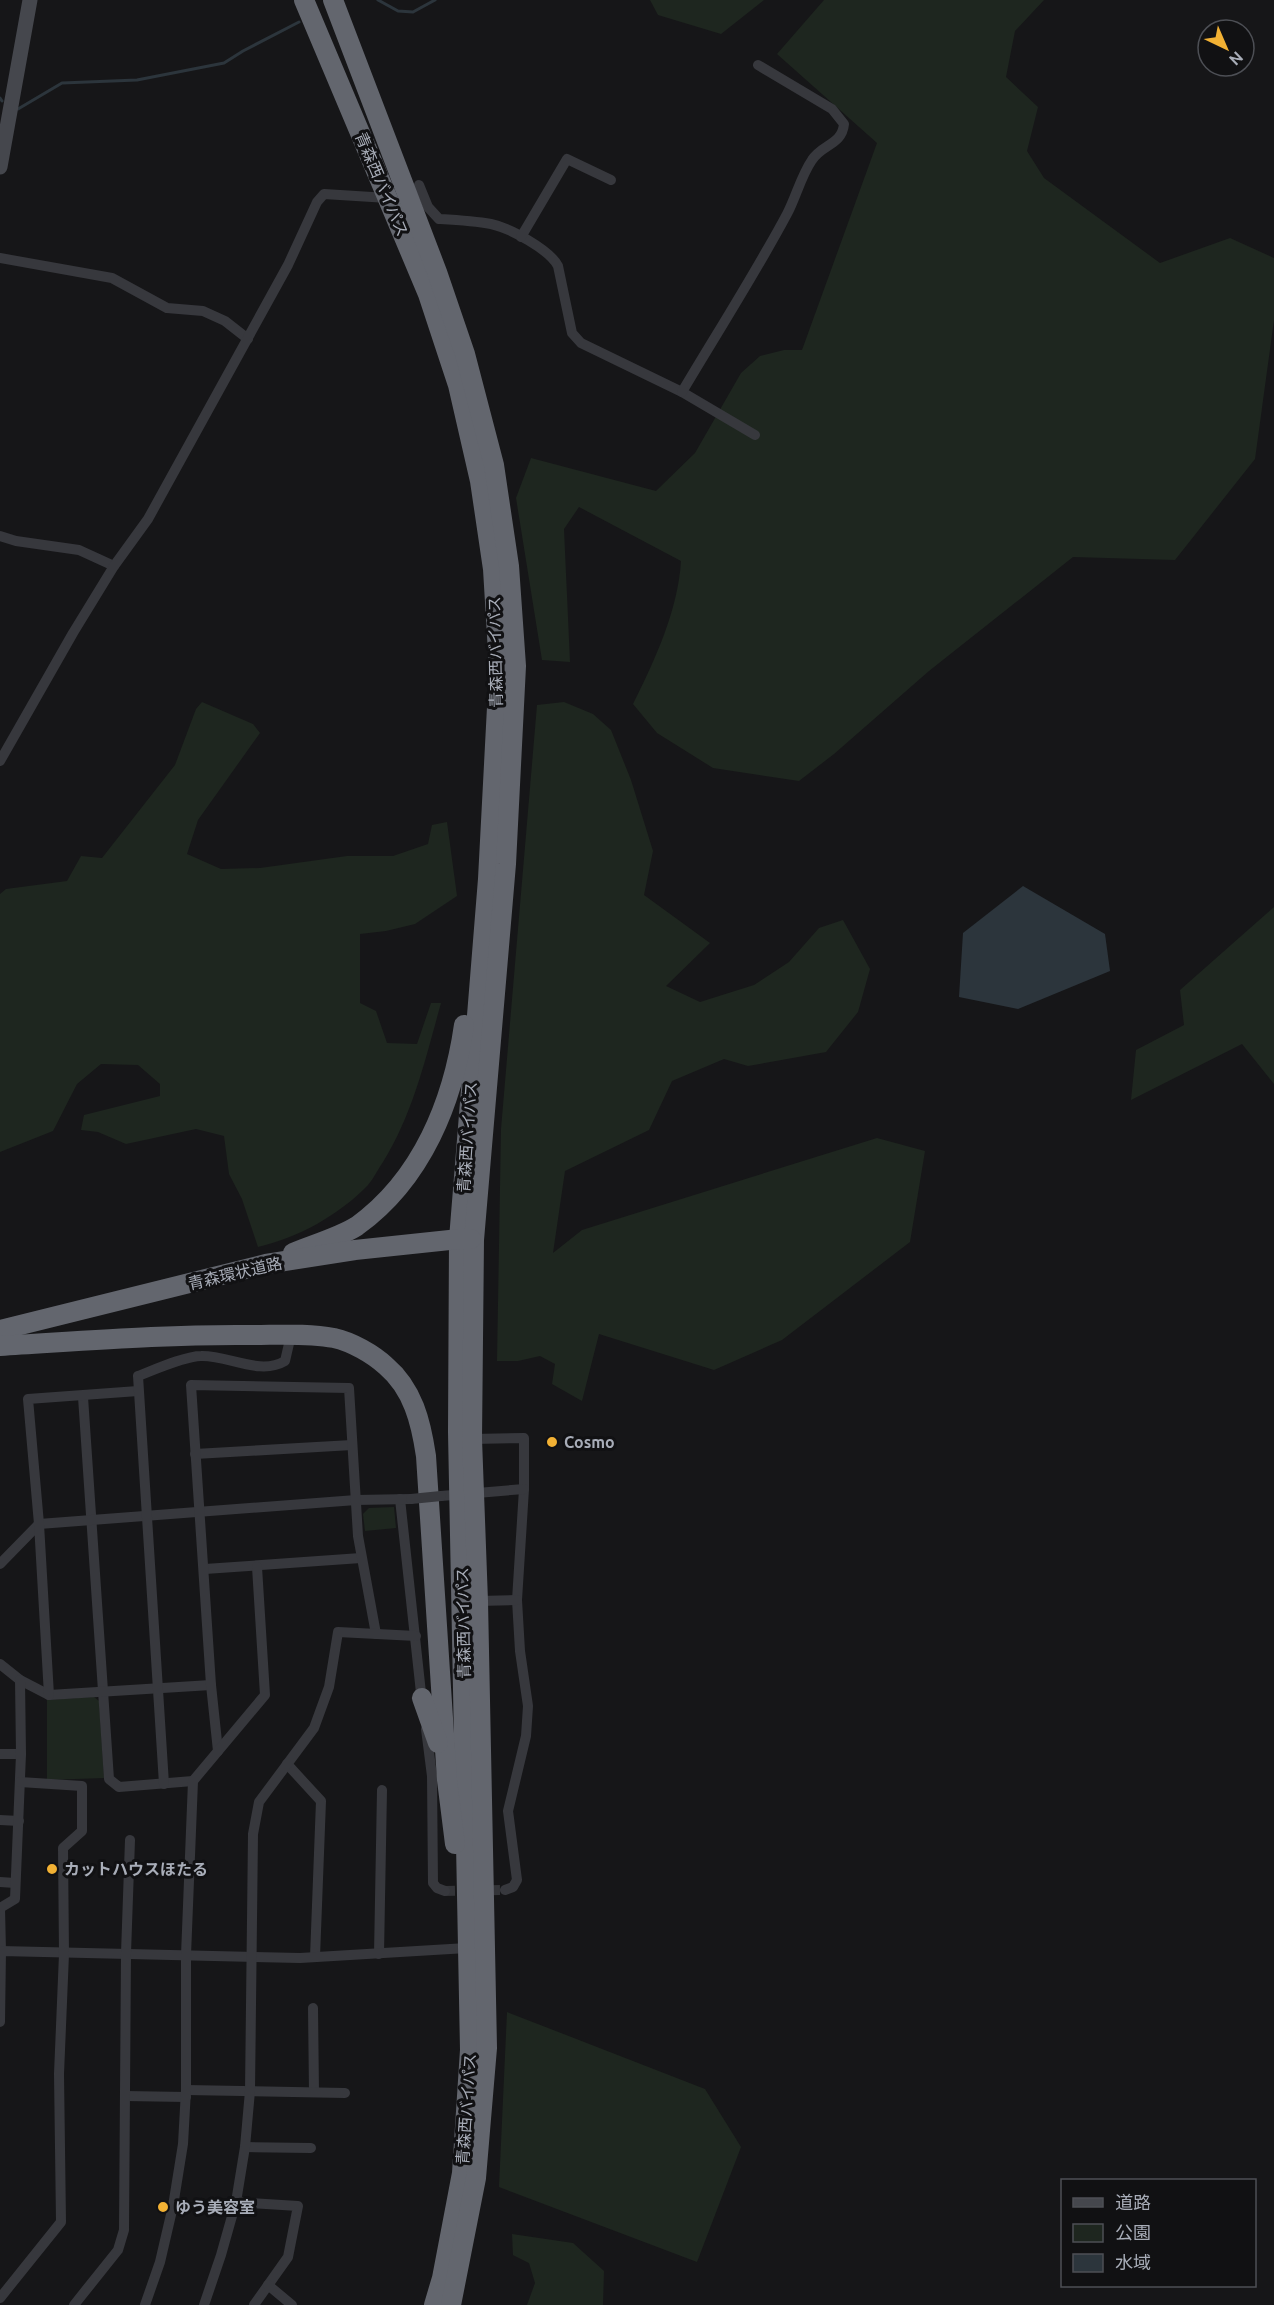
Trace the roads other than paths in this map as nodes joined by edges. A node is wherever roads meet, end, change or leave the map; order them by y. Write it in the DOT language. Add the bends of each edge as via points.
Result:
graph roads {
  1 [pos="30,0"];
  2 [pos="304,0"];
  3 [pos="333,0"];
  4 [pos="758,65"];
  5 [pos="0,167"];
  6 [pos="611,180"];
  7 [pos="419,185"];
  8 [pos="388,198"];
  9 [pos="421,210"];
  10 [pos="521,237"];
  11 [pos="0,258"];
  12 [pos="248,339"];
  13 [pos="682,392"];
  14 [pos="755,435"];
  15 [pos="0,536"];
  16 [pos="114,566"];
  17 [pos="0,761"];
  18 [pos="488,879"];
  19 [pos="466,1239"];
  20 [pos="266,1264"];
  21 [pos="0,1330"];
  22 [pos="291,1335"];
  23 [pos="0,1346"];
  24 [pos="138,1391"];
  25 [pos="83,1397"];
  26 [pos="472,1439"];
  27 [pos="352,1445"];
  28 [pos="195,1454"];
  29 [pos="524,1489"];
  30 [pos="458,1494"];
  31 [pos="405,1499"];
  32 [pos="356,1500"];
  33 [pos="200,1512"];
  34 [pos="145,1515"];
  35 [pos="91,1519"];
  36 [pos="39,1524"];
  37 [pos="361,1558"];
  38 [pos="0,1564"];
  39 [pos="257,1567"];
  40 [pos="205,1569"];
  41 [pos="518,1599"];
  42 [pos="478,1601"];
  43 [pos="376,1634"];
  44 [pos="416,1636"];
  45 [pos="0,1664"];
  46 [pos="20,1680"];
  47 [pos="211,1685"];
  48 [pos="157,1689"];
  49 [pos="103,1692"];
  50 [pos="49,1695"];
  51 [pos="422,1698"];
  52 [pos="218,1751"];
  53 [pos="0,1754"];
  54 [pos="21,1754"];
  55 [pos="287,1764"];
  56 [pos="447,1780"];
  57 [pos="193,1781"];
  58 [pos="20,1782"];
  59 [pos="164,1784"];
  60 [pos="382,1790"];
  61 [pos="0,1820"];
  62 [pos="19,1821"];
  63 [pos="130,1840"];
  64 [pos="0,1882"];
  65 [pos="15,1883"];
  66 [pos="505,1890"];
  67 [pos="445,1891"];
  68 [pos="467,1948"];
  69 [pos="1,1951"];
  70 [pos="126,1953"];
  71 [pos="64,1954"];
  72 [pos="379,1954"];
  73 [pos="186,1955"];
  74 [pos="252,1956"];
  75 [pos="315,1957"];
  76 [pos="314,2008"];
  77 [pos="0,2022"];
  78 [pos="250,2091"];
  79 [pos="314,2092"];
  80 [pos="186,2093"];
  81 [pos="345,2093"];
  82 [pos="124,2096"];
  83 [pos="245,2147"];
  84 [pos="311,2148"];
  85 [pos="236,2202"];
  86 [pos="268,2285"];
  87 [pos="0,2298"];
  88 [pos="74,2305"];
  89 [pos="145,2305"];
  90 [pos="204,2305"];
  91 [pos="254,2305"];
  92 [pos="292,2305"];
  93 [pos="434,2305"];
  94 [pos="451,2305"];
  1 -- 5 [label="main road"];
  2 -- 8 [label="highway, 青森西バイパス"];
  3 -- 9 [label="highway, 青森西バイパス"];
  4 -- 13 [label="street" via="832,109 844,124 843,133 812,159 787,213"];
  6 -- 10 [label="street" via="567,159"];
  7 -- 9 [label="street"];
  8 -- 9 [label="street"];
  8 -- 12 [label="street" via="324,194"];
  8 -- 18 [label="highway, 青森西バイパス" via="428,294 458,385 480,481 493,569 499,669"];
  9 -- 10 [label="street" via="439,219 493,224"];
  9 -- 19 [label="highway, 青森西バイパス" via="494,465 509,566 515,655 506,864"];
  10 -- 13 [label="street" via="554,258 572,333 581,343"];
  11 -- 12 [label="street" via="112,278 167,308 203,311 225,321"];
  12 -- 16 [label="street" via="148,519"];
  13 -- 14 [label="street"];
  15 -- 16 [label="street" via="80,550"];
  16 -- 17 [label="street"];
  18 -- 19 [label="highway, 青森西バイパス"];
  18 -- 20 [label="highway" via="461,1043 430,1141 400,1187 356,1227"];
  19 -- 20 [label="highway, 青森環状道路"];
  19 -- 26 [label="highway, 青森西バイパス"];
  19 -- 30 [label="highway, 青森西バイパス"];
  20 -- 21 [label="highway, 青森環状道路"];
  22 -- 23 [label="highway" via="200,1334"];
  22 -- 24 [label="street" via="285,1361 278,1365 201,1356 138,1376"];
  22 -- 56 [label="highway" via="334,1338 372,1355 406,1388 415,1407 426,1456"];
  24 -- 25 [label="street"];
  24 -- 34 [label="street"];
  25 -- 35 [label="street"];
  25 -- 36 [label="street" via="28,1399"];
  26 -- 29 [label="street" via="524,1438"];
  26 -- 30 [label="highway, 青森西バイパス"];
  27 -- 28 [label="street"];
  27 -- 28 [label="street" via="349,1388 191,1385"];
  27 -- 32 [label="street"];
  28 -- 33 [label="street"];
  29 -- 30 [label="street"];
  29 -- 41 [label="street"];
  30 -- 31 [label="street, bridge"];
  30 -- 42 [label="highway, 青森西バイパス"];
  30 -- 68 [label="highway, 青森西バイパス"];
  31 -- 32 [label="street"];
  31 -- 44 [label="street"];
  32 -- 33 [label="street"];
  32 -- 37 [label="street"];
  33 -- 34 [label="street"];
  33 -- 40 [label="street"];
  34 -- 35 [label="street"];
  34 -- 48 [label="street"];
  35 -- 36 [label="street"];
  35 -- 49 [label="street"];
  36 -- 38 [label="street"];
  36 -- 50 [label="street"];
  37 -- 39 [label="street"];
  37 -- 43 [label="street"];
  39 -- 40 [label="street"];
  39 -- 52 [label="street" via="266,1695"];
  40 -- 47 [label="street"];
  41 -- 42 [label="street"];
  41 -- 66 [label="street" via="528,1706 526,1736 508,1811 518,1880"];
  42 -- 94 [label="highway, 青森西バイパス" via="487,2048 476,2178"];
  43 -- 44 [label="street"];
  43 -- 55 [label="street" via="338,1632 329,1687 314,1728"];
  44 -- 51 [label="street"];
  45 -- 46 [label="street"];
  46 -- 50 [label="street"];
  46 -- 54 [label="street"];
  47 -- 48 [label="street"];
  47 -- 52 [label="street"];
  48 -- 49 [label="street"];
  48 -- 59 [label="street"];
  49 -- 50 [label="street"];
  49 -- 59 [label="street" via="109,1779 119,1787"];
  51 -- 56 [label="highway"];
  51 -- 67 [label="street" via="432,1776 433,1883"];
  52 -- 57 [label="street"];
  53 -- 54 [label="street"];
  54 -- 58 [label="street"];
  55 -- 74 [label="street" via="259,1802 253,1834"];
  55 -- 75 [label="street" via="321,1801"];
  56 -- 68 [label="highway"];
  57 -- 59 [label="street"];
  57 -- 73 [label="street"];
  58 -- 62 [label="street"];
  58 -- 71 [label="street" via="82,1785 82,1831 63,1848"];
  60 -- 72 [label="street"];
  61 -- 62 [label="street"];
  62 -- 65 [label="street"];
  63 -- 70 [label="street"];
  64 -- 65 [label="street"];
  65 -- 69 [label="street" via="15,1899 0,1908"];
  68 -- 72 [label="street"];
  68 -- 93 [label="highway, 青森西バイパス" via="470,2050 462,2173"];
  69 -- 71 [label="street"];
  69 -- 77 [label="street"];
  70 -- 71 [label="street"];
  70 -- 73 [label="street"];
  70 -- 82 [label="street"];
  71 -- 87 [label="street" via="59,2074 62,2222"];
  72 -- 75 [label="street"];
  73 -- 74 [label="street"];
  73 -- 80 [label="street"];
  74 -- 75 [label="street"];
  74 -- 78 [label="street"];
  76 -- 79 [label="street"];
  78 -- 79 [label="street"];
  78 -- 80 [label="street"];
  78 -- 83 [label="street"];
  79 -- 81 [label="street"];
  80 -- 82 [label="street"];
  80 -- 89 [label="street" via="173,2206"];
  82 -- 88 [label="street" via="124,2230 118,2250"];
  83 -- 84 [label="street"];
  83 -- 85 [label="street"];
  85 -- 86 [label="street" via="298,2206 288,2257"];
  85 -- 90 [label="street"];
  86 -- 91 [label="street"];
  86 -- 92 [label="street"];
}
